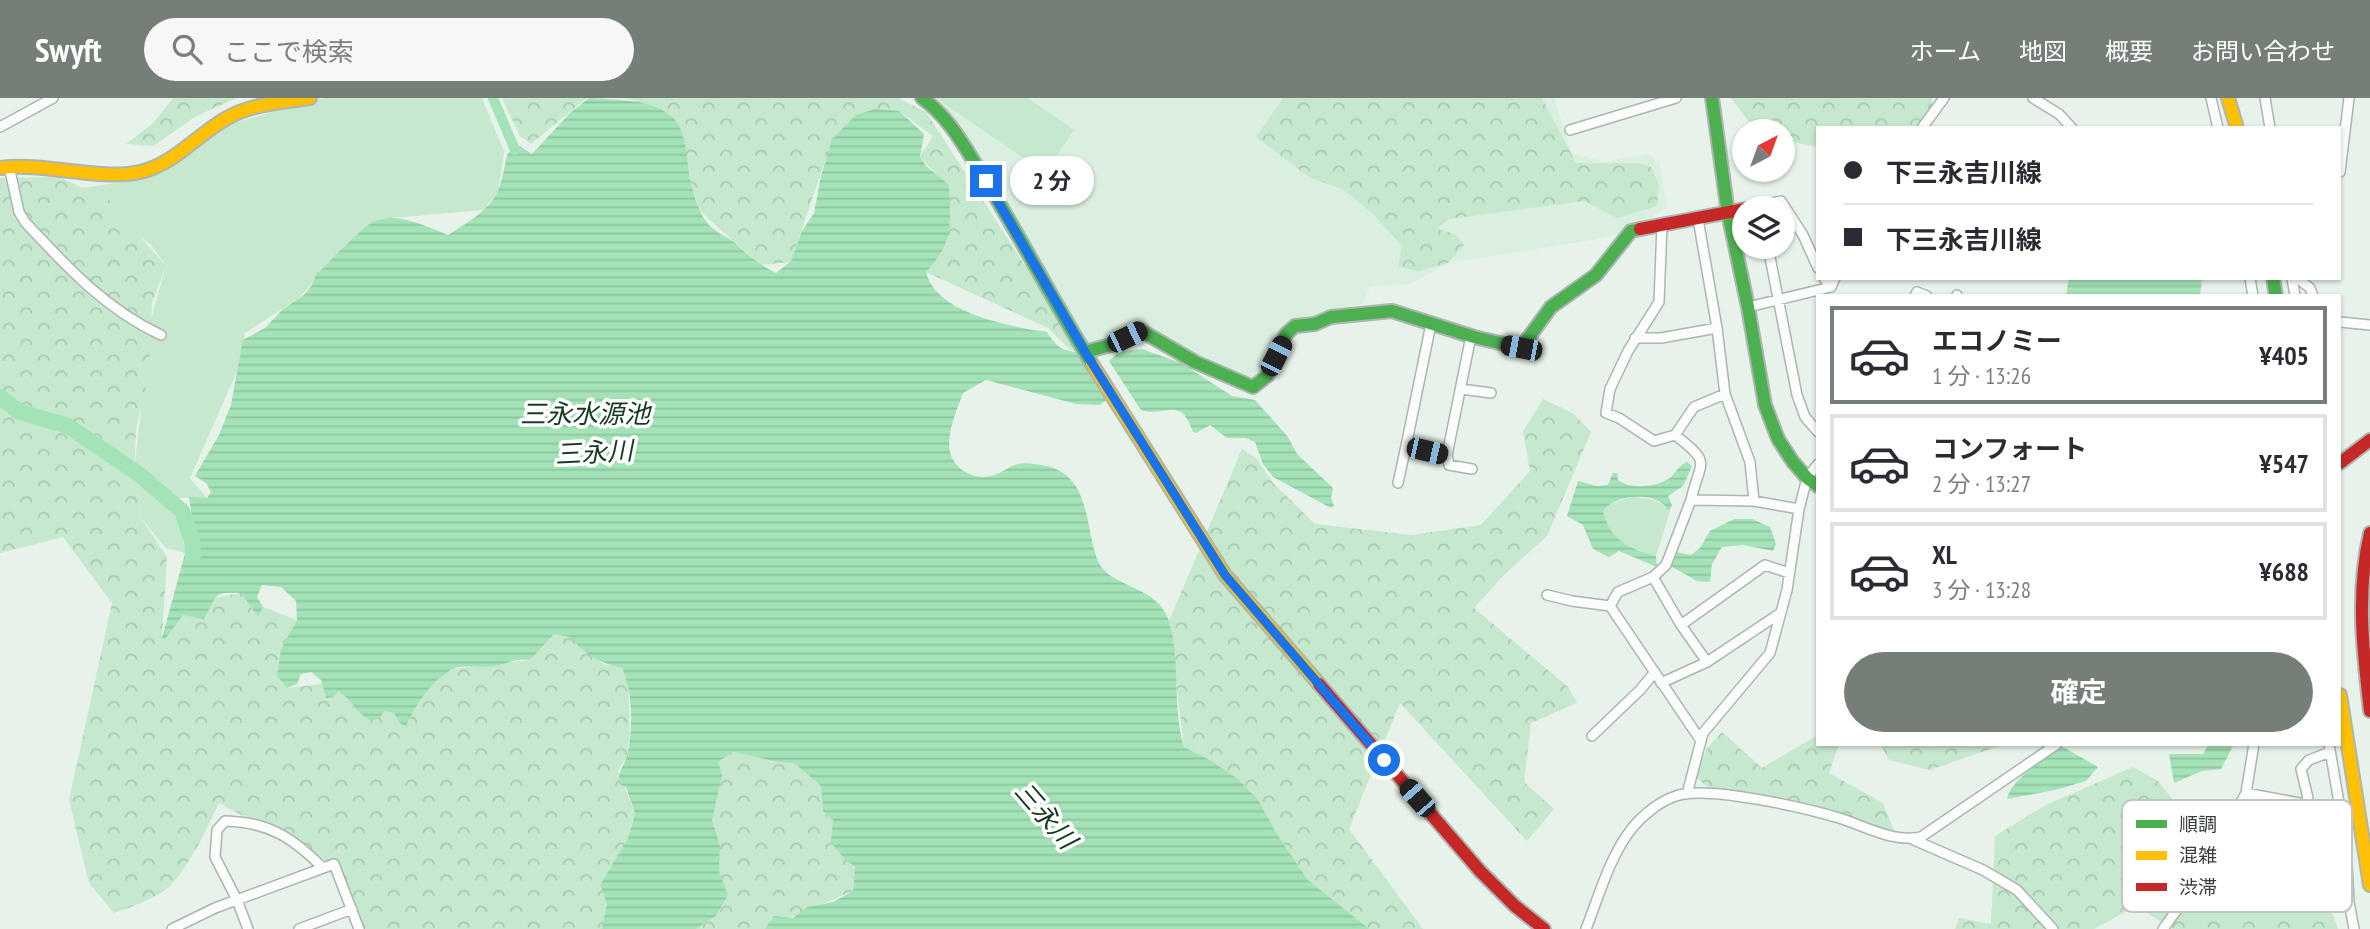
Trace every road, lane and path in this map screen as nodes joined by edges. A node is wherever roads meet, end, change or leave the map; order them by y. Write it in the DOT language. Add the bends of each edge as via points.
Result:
graph roads {
  1 [pos="52,98"];
  2 [pos="310,98"];
  3 [pos="922,98"];
  4 [pos="1676,98"];
  5 [pos="1712,98"];
  6 [pos="1944,98"];
  7 [pos="2033,98"];
  8 [pos="2211,98"];
  9 [pos="2228,98"];
  10 [pos="2238,98"];
  11 [pos="2265,98"];
  12 [pos="2349,98"];
  13 [pos="1923,126"];
  14 [pos="2070,126"];
  15 [pos="2218,126"];
  16 [pos="2236,126"];
  17 [pos="2243,126"];
  18 [pos="2270,126"];
  19 [pos="0,127"];
  20 [pos="1570,130"];
  21 [pos="2341,164"];
  22 [pos="5,167"];
  23 [pos="1732,212"];
  24 [pos="1728,213"];
  25 [pos="1698,219"];
  26 [pos="1795,222"];
  27 [pos="1662,226"];
  28 [pos="1770,259"];
  29 [pos="1816,264"];
  30 [pos="2297,280"];
  31 [pos="1833,283"];
  32 [pos="2313,294"];
  33 [pos="1777,300"];
  34 [pos="1748,307"];
  35 [pos="2341,322"];
  36 [pos="1431,324"];
  37 [pos="2370,325"];
  38 [pos="1717,328"];
  39 [pos="161,335"];
  40 [pos="1471,336"];
  41 [pos="1636,338"];
  42 [pos="1085,352"];
  43 [pos="1461,389"];
  44 [pos="1491,393"];
  45 [pos="1725,394"];
  46 [pos="1816,430"];
  47 [pos="1675,435"];
  48 [pos="2370,440"];
  49 [pos="1406,446"];
  50 [pos="1447,456"];
  51 [pos="2341,462"];
  52 [pos="1816,467"];
  53 [pos="1472,469"];
  54 [pos="1807,478"];
  55 [pos="1398,483"];
  56 [pos="1816,485"];
  57 [pos="1691,500"];
  58 [pos="1754,501"];
  59 [pos="1799,509"];
  60 [pos="2370,533"];
  61 [pos="1789,573"];
  62 [pos="1653,577"];
  63 [pos="1547,595"];
  64 [pos="1610,606"];
  65 [pos="1779,614"];
  66 [pos="1681,625"];
  67 [pos="1707,662"];
  68 [pos="1654,672"];
  69 [pos="1661,683"];
  70 [pos="2341,701"];
  71 [pos="2370,711"];
  72 [pos="1592,736"];
  73 [pos="1701,741"];
  74 [pos="2054,746"];
  75 [pos="2254,746"];
  76 [pos="2329,748"];
  77 [pos="2246,793"];
  78 [pos="1687,794"];
  79 [pos="2242,800"];
  80 [pos="2284,800"];
  81 [pos="2307,800"];
  82 [pos="2338,800"];
  83 [pos="1913,839"];
  84 [pos="323,868"];
  85 [pos="2370,886"];
  86 [pos="237,900"];
  87 [pos="352,909"];
  88 [pos="2175,912"];
  89 [pos="172,929"];
  90 [pos="248,929"];
  91 [pos="299,929"];
  92 [pos="359,929"];
  93 [pos="1544,929"];
  94 [pos="1586,929"];
  95 [pos="2053,929"];
  96 [pos="2162,929"];
  1 -- 19 [label="street"];
  2 -- 22 [label="main road" via="238,112 142,171 102,174 43,165"];
  3 -- 42 [label="main road" via="951,126"];
  4 -- 20 [label="street"];
  5 -- 24 [label="main road"];
  6 -- 13 [label="street"];
  7 -- 14 [label="street"];
  8 -- 15 [label="street"];
  9 -- 16 [label="main road"];
  10 -- 17 [label="main road"];
  11 -- 18 [label="street"];
  12 -- 21 [label="street"];
  22 -- 39 [label="street" via="25,222 75,276 111,307"];
  23 -- 24 [label="main road"];
  24 -- 25 [label="main road"];
  24 -- 34 [label="main road"];
  25 -- 27 [label="main road"];
  25 -- 38 [label="street"];
  26 -- 29 [label="street"];
  27 -- 40 [label="main road" via="1631,231 1597,275 1550,307 1521,348"];
  27 -- 41 [label="street" via="1659,302"];
  28 -- 33 [label="street"];
  30 -- 32 [label="street"];
  31 -- 33 [label="street"];
  33 -- 34 [label="street"];
  33 -- 46 [label="street" via="1797,395 1805,417"];
  34 -- 54 [label="main road" via="1765,405 1778,439"];
  35 -- 37 [label="street"];
  36 -- 40 [label="main road"];
  36 -- 42 [label="main road" via="1392,311 1376,311 1295,326 1286,334 1267,376 1253,387 1140,330"];
  36 -- 49 [label="street"];
  38 -- 41 [label="street"];
  38 -- 45 [label="street"];
  40 -- 43 [label="street"];
  41 -- 47 [label="street" via="1610,390 1606,413 1654,441"];
  42 -- 93 [label="main road" via="1225,575 1480,871"];
  43 -- 44 [label="street"];
  43 -- 50 [label="street"];
  45 -- 47 [label="street" via="1694,407"];
  45 -- 58 [label="street" via="1750,462"];
  47 -- 57 [label="street" via="1701,458"];
  48 -- 51 [label="main road"];
  49 -- 50 [label="street"];
  49 -- 55 [label="street"];
  50 -- 53 [label="street" via="1449,464"];
  52 -- 54 [label="street"];
  54 -- 56 [label="main road"];
  54 -- 59 [label="street"];
  57 -- 58 [label="street"];
  57 -- 62 [label="street" via="1666,565"];
  58 -- 59 [label="street"];
  59 -- 61 [label="street"];
  60 -- 71 [label="main road" via="2360,620"];
  61 -- 65 [label="street"];
  61 -- 66 [label="street" via="1765,565"];
  62 -- 64 [label="street" via="1618,592"];
  62 -- 66 [label="street"];
  63 -- 64 [label="street"];
  64 -- 68 [label="street"];
  65 -- 67 [label="street"];
  65 -- 73 [label="street" via="1770,653"];
  66 -- 67 [label="street"];
  67 -- 69 [label="street"];
  68 -- 69 [label="street"];
  68 -- 72 [label="street"];
  69 -- 73 [label="street"];
  70 -- 85 [label="main road"];
  73 -- 78 [label="street"];
  74 -- 83 [label="street"];
  75 -- 77 [label="street"];
  76 -- 81 [label="street" via="2301,769"];
  76 -- 82 [label="street"];
  77 -- 79 [label="street"];
  77 -- 80 [label="street"];
  78 -- 83 [label="street" via="1787,804"];
  78 -- 94 [label="street" via="1663,803 1632,828"];
  83 -- 95 [label="street" via="2017,890"];
  84 -- 86 [label="street"];
  84 -- 86 [label="street" via="278,832 225,821 217,830 215,857"];
  84 -- 87 [label="street" via="334,864"];
  86 -- 89 [label="street"];
  86 -- 90 [label="street"];
  87 -- 91 [label="street"];
  87 -- 92 [label="street"];
  88 -- 96 [label="street"];
}
